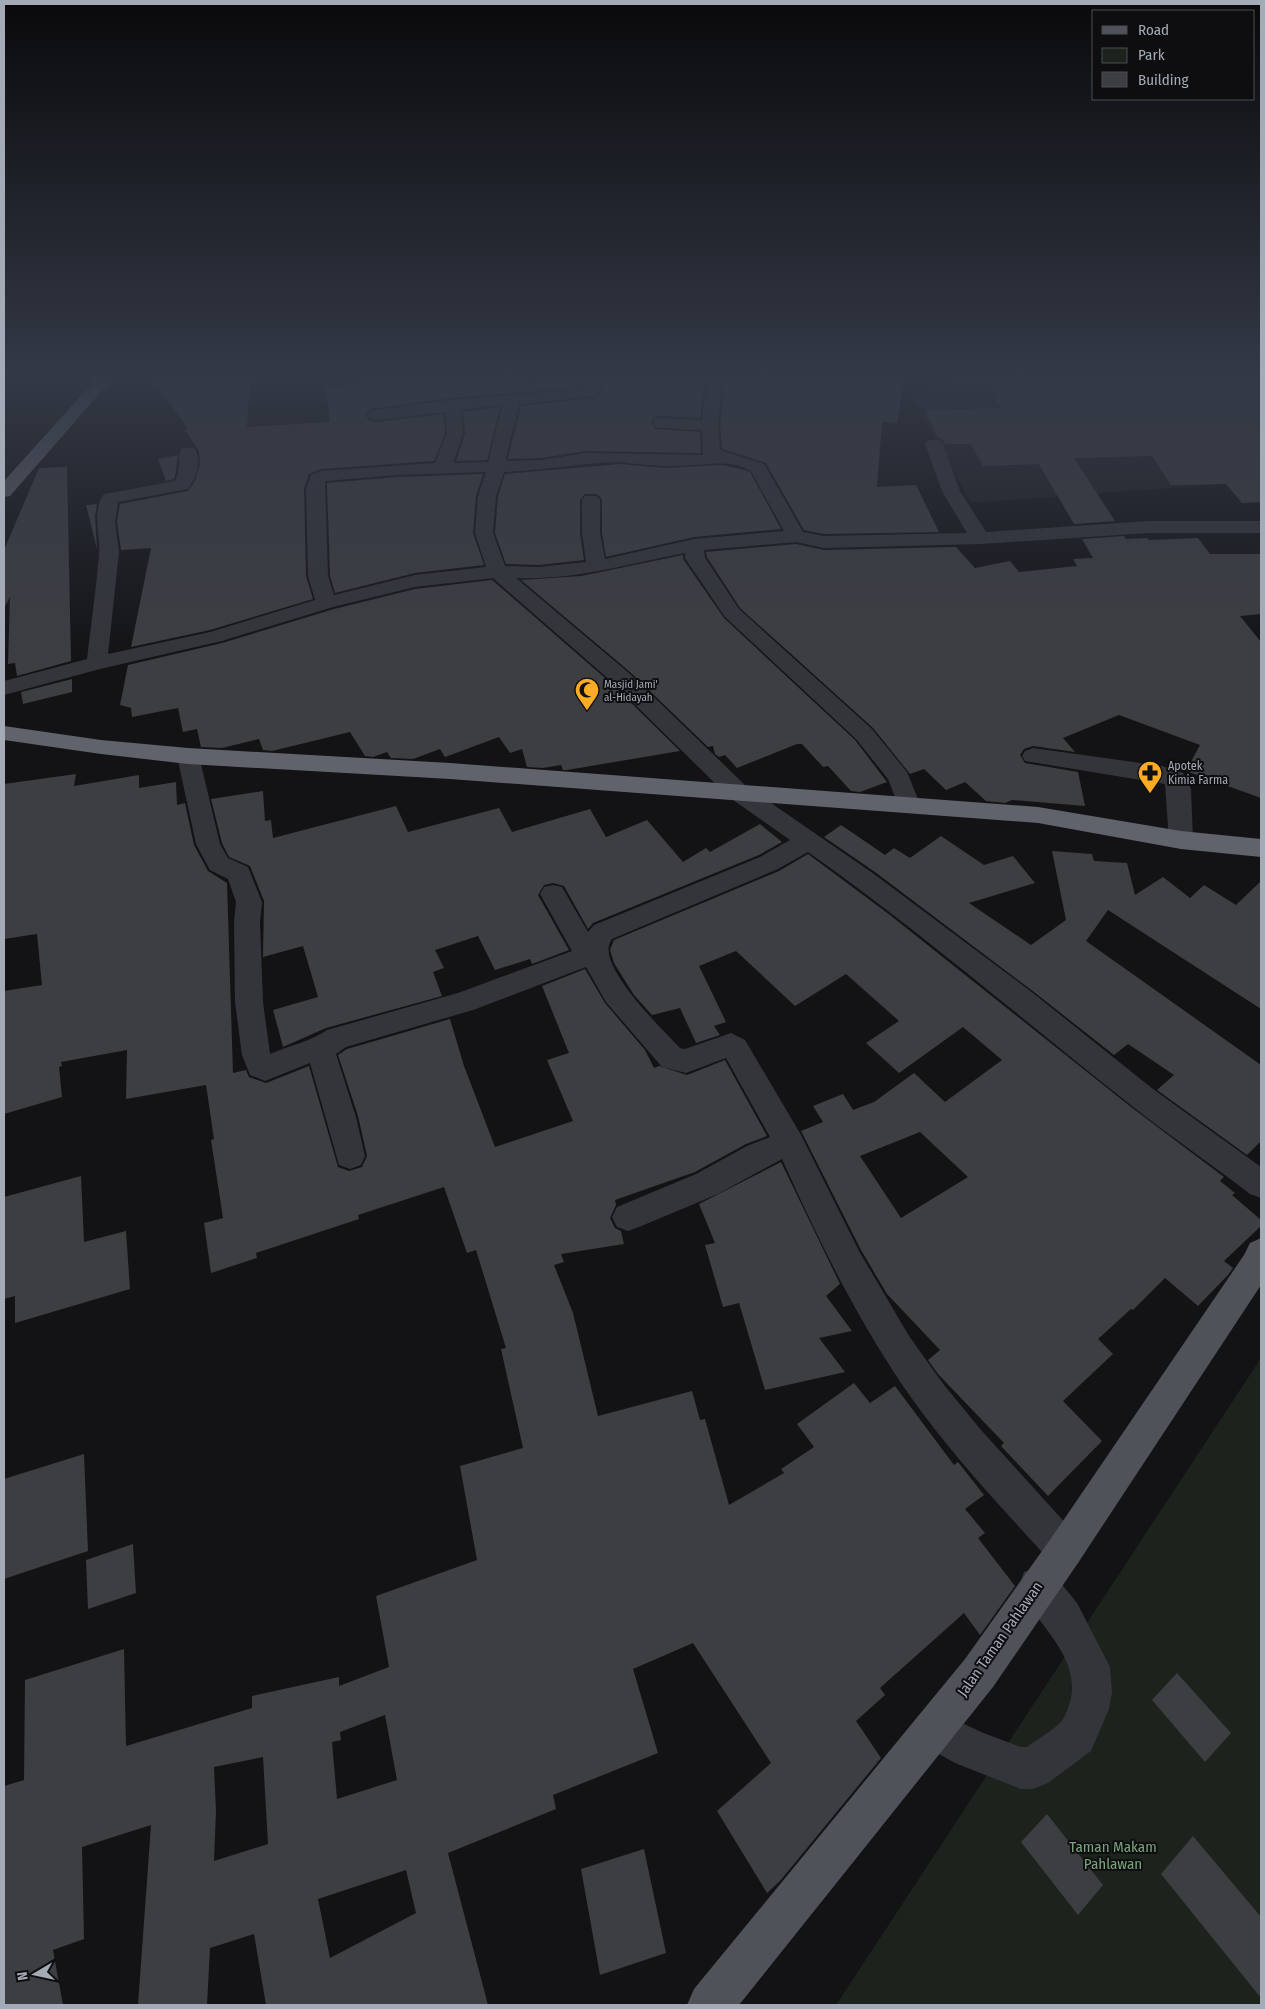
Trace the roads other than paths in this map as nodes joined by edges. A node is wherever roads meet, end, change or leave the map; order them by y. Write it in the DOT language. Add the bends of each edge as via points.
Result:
graph roads {
  1 [pos="22,472"];
  2 [pos="189,472"];
  3 [pos="378,472"];
  4 [pos="495,472"];
  5 [pos="760,472"];
  6 [pos="944,472"];
  7 [pos="4,492"];
  8 [pos="591,500"];
  9 [pos="1261,527"];
  10 [pos="796,536"];
  11 [pos="980,538"];
  12 [pos="694,545"];
  13 [pos="597,567"];
  14 [pos="498,572"];
  15 [pos="326,603"];
  16 [pos="97,663"];
  17 [pos="4,688"];
  18 [pos="4,733"];
  19 [pos="188,756"];
  20 [pos="1033,756"];
  21 [pos="737,791"];
  22 [pos="908,804"];
  23 [pos="810,840"];
  24 [pos="1181,840"];
  25 [pos="1261,848"];
  26 [pos="553,894"];
  27 [pos="592,955"];
  28 [pos="320,1050"];
  29 [pos="790,1144"];
  30 [pos="350,1156"];
  31 [pos="1261,1184"];
  32 [pos="628,1217"];
  33 [pos="1261,1252"];
  34 [pos="1065,1550"];
  35 [pos="1038,1586"];
  36 [pos="933,1730"];
  37 [pos="710,2005"];
  1 -- 7 [label="highway"];
  2 -- 16 [label="street" via="182,485 110,498 106,522 109,552"];
  3 -- 15 [label="street" via="316,479 318,570"];
  4 -- 14 [label="street" via="487,496 484,533"];
  5 -- 10 [label="street"];
  6 -- 11 [label="street" via="951,491"];
  8 -- 13 [label="street" via="591,533"];
  9 -- 11 [label="street" via="1149,527"];
  10 -- 11 [label="street" via="824,542"];
  10 -- 12 [label="street"];
  12 -- 13 [label="street"];
  12 -- 22 [label="street" via="695,558 732,613 864,734 899,777"];
  13 -- 14 [label="street" via="539,573"];
  14 -- 15 [label="street" via="416,581"];
  14 -- 21 [label="street" via="621,678"];
  15 -- 16 [label="street" via="215,637"];
  16 -- 17 [label="street"];
  18 -- 19 [label="highway"];
  19 -- 21 [label="highway"];
  19 -- 28 [label="street" via="208,844 219,864 239,873 249,902 249,1002 260,1067 265,1069 296,1054"];
  20 -- 24 [label="street" via="1162,774 1175,779 1179,789"];
  21 -- 22 [label="highway"];
  21 -- 23 [label="street"];
  22 -- 24 [label="highway" via="1038,815"];
  23 -- 27 [label="street" via="769,863 603,932 596,939"];
  23 -- 31 [label="street" via="1015,995 1143,1098"];
  24 -- 25 [label="highway"];
  26 -- 27 [label="street"];
  27 -- 28 [label="street" via="463,1002 337,1038"];
  27 -- 29 [label="street" via="606,980 672,1059 686,1061 731,1044"];
  28 -- 30 [label="street"];
  29 -- 32 [label="street" via="776,1147 706,1184"];
  29 -- 34 [label="street" via="862,1285 916,1374 978,1454"];
  33 -- 34 [label="main road, Jalan Taman Pahlawan"];
  34 -- 35 [label="main road, Jalan Taman Pahlawan"];
  35 -- 36 [label="main road, Jalan Taman Pahlawan" via="979,1673"];
  35 -- 36 [label="street" via="1062,1617 1090,1667 1092,1692 1089,1709 1076,1736 1033,1768 1021,1768"];
  36 -- 37 [label="main road, Jalan Taman Pahlawan"];
}
